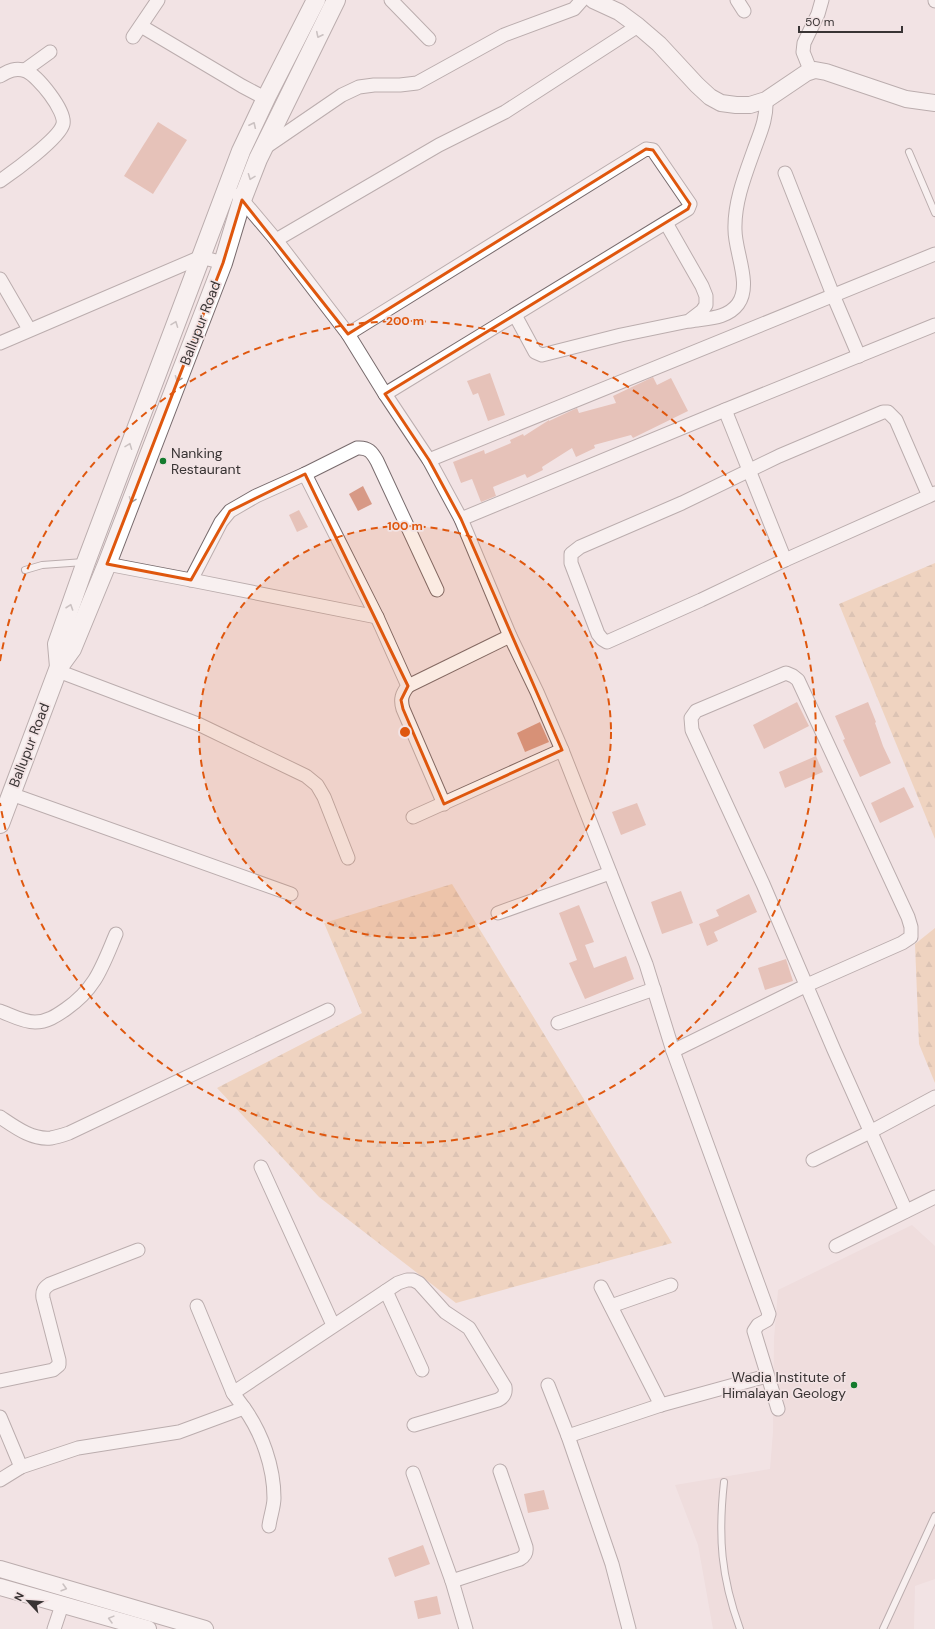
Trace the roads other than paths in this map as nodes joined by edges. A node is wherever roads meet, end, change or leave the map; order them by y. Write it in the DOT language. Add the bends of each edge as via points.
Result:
graph roads {
  1 [pos="158,0"];
  2 [pos="316,0"];
  3 [pos="336,0"];
  4 [pos="391,0"];
  5 [pos="582,0"];
  6 [pos="594,0"];
  7 [pos="822,0"];
  8 [pos="638,26"];
  9 [pos="429,39"];
  10 [pos="50,52"];
  11 [pos="24,70"];
  12 [pos="811,72"];
  13 [pos="0,76"];
  14 [pos="267,96"];
  15 [pos="766,100"];
  16 [pos="935,103"];
  17 [pos="263,149"];
  18 [pos="909,152"];
  19 [pos="785,173"];
  20 [pos="0,181"];
  21 [pos="229,185"];
  22 [pos="242,200"];
  23 [pos="935,214"];
  24 [pos="666,223"];
  25 [pos="276,240"];
  26 [pos="935,254"];
  27 [pos="201,256"];
  28 [pos="223,263"];
  29 [pos="0,279"];
  30 [pos="833,295"];
  31 [pos="515,315"];
  32 [pos="689,321"];
  33 [pos="935,325"];
  34 [pos="29,329"];
  35 [pos="348,334"];
  36 [pos="0,343"];
  37 [pos="859,356"];
  38 [pos="385,394"];
  39 [pos="725,410"];
  40 [pos="429,460"];
  41 [pos="750,469"];
  42 [pos="305,474"];
  43 [pos="932,495"];
  44 [pos="461,519"];
  45 [pos="785,560"];
  46 [pos="86,562"];
  47 [pos="107,564"];
  48 [pos="25,570"];
  49 [pos="192,580"];
  50 [pos="437,590"];
  51 [pos="377,618"];
  52 [pos="510,636"];
  53 [pos="64,647"];
  54 [pos="58,669"];
  55 [pos="408,686"];
  56 [pos="562,750"];
  57 [pos="11,794"];
  58 [pos="444,804"];
  59 [pos="413,817"];
  60 [pos="1,818"];
  61 [pos="348,858"];
  62 [pos="610,873"];
  63 [pos="291,894"];
  64 [pos="498,913"];
  65 [pos="116,934"];
  66 [pos="807,985"];
  67 [pos="654,989"];
  68 [pos="328,1010"];
  69 [pos="0,1011"];
  70 [pos="558,1023"];
  71 [pos="673,1051"];
  72 [pos="935,1097"];
  73 [pos="0,1116"];
  74 [pos="870,1132"];
  75 [pos="813,1160"];
  76 [pos="261,1167"];
  77 [pos="935,1197"];
  78 [pos="906,1211"];
  79 [pos="836,1246"];
  80 [pos="138,1250"];
  81 [pos="671,1285"];
  82 [pos="601,1286"];
  83 [pos="386,1291"];
  84 [pos="197,1306"];
  85 [pos="611,1306"];
  86 [pos="333,1325"];
  87 [pos="422,1370"];
  88 [pos="768,1376"];
  89 [pos="0,1381"];
  90 [pos="548,1385"];
  91 [pos="233,1393"];
  92 [pos="661,1406"];
  93 [pos="244,1408"];
  94 [pos="778,1409"];
  95 [pos="0,1417"];
  96 [pos="414,1425"];
  97 [pos="568,1436"];
  98 [pos="21,1467"];
  99 [pos="500,1471"];
  100 [pos="413,1473"];
  101 [pos="0,1480"];
  102 [pos="724,1482"];
  103 [pos="935,1516"];
  104 [pos="268,1526"];
  105 [pos="0,1569"];
  106 [pos="452,1581"];
  107 [pos="0,1587"];
  108 [pos="62,1605"];
  109 [pos="54,1629"];
  110 [pos="148,1629"];
  111 [pos="205,1629"];
  112 [pos="466,1629"];
  113 [pos="629,1629"];
  114 [pos="740,1629"];
  115 [pos="883,1629"];
  1 -- 14 [label="street" via="137,32 259,95"];
  2 -- 14 [label="main road, Ballupur Road"];
  3 -- 17 [label="main road, Ballupur Road, one-way"];
  4 -- 9 [label="street"];
  5 -- 17 [label="street" via="574,9 504,35 417,83 400,86 374,85 342,95"];
  6 -- 8 [label="street" via="619,12"];
  7 -- 12 [label="street" via="803,48"];
  8 -- 15 [label="street" via="659,44 710,98 736,105"];
  8 -- 25 [label="street" via="505,112 439,145"];
  10 -- 11 [label="street"];
  11 -- 13 [label="street" via="8,71"];
  11 -- 20 [label="street" via="41,83 64,118 63,125 36,154"];
  12 -- 15 [label="street" via="797,78"];
  12 -- 16 [label="street" via="826,72 906,99"];
  21 -- 14 [label="main road, Ballupur Road, one-way" via="241,151"];
  15 -- 32 [label="street" via="766,120 754,149 736,212 737,251 744,280 744,292 738,304 727,314"];
  17 -- 22 [label="main road, Ballupur Road, one-way"];
  18 -- 23 [label="lane"];
  19 -- 30 [label="street"];
  21 -- 22 [label="street"];
  21 -- 27 [label="main road, Ballupur Road"];
  22 -- 25 [label="street"];
  22 -- 28 [label="main road, Ballupur Road"];
  24 -- 31 [label="street"];
  24 -- 32 [label="street" via="706,296 706,305 702,311"];
  24 -- 35 [label="street" via="688,209 690,204 653,150 646,149"];
  25 -- 35 [label="street"];
  26 -- 30 [label="street"];
  27 -- 28 [label="street"];
  27 -- 34 [label="street"];
  46 -- 27 [label="main road, Ballupur Road, one-way"];
  28 -- 47 [label="main road, Ballupur Road, one-way"];
  29 -- 34 [label="street"];
  30 -- 37 [label="street"];
  30 -- 40 [label="street"];
  31 -- 32 [label="street" via="535,352 542,356"];
  31 -- 38 [label="street"];
  33 -- 37 [label="street"];
  34 -- 36 [label="street"];
  35 -- 38 [label="street"];
  37 -- 39 [label="street"];
  38 -- 40 [label="street"];
  39 -- 41 [label="street"];
  39 -- 44 [label="street"];
  40 -- 44 [label="street"];
  41 -- 43 [label="street" via="835,431 888,412 896,420"];
  41 -- 45 [label="street"];
  41 -- 45 [label="street" via="682,503 575,550 571,554 571,563 578,585 598,634 607,642"];
  42 -- 49 [label="street" via="230,511 221,522"];
  42 -- 50 [label="street" via="357,448 369,450 377,461"];
  42 -- 51 [label="street"];
  43 -- 45 [label="street"];
  44 -- 52 [label="street"];
  46 -- 48 [label="lane" via="42,565"];
  53 -- 46 [label="main road, Ballupur Road, one-way"];
  47 -- 49 [label="street"];
  47 -- 53 [label="main road, Ballupur Road"];
  49 -- 51 [label="street"];
  51 -- 55 [label="street"];
  52 -- 55 [label="street"];
  52 -- 56 [label="street"];
  53 -- 54 [label="main road, Ballupur Road"];
  54 -- 57 [label="main road, Ballupur Road"];
  54 -- 61 [label="street" via="198,724 306,776 317,785 324,797"];
  55 -- 58 [label="street" via="402,694 403,709"];
  56 -- 58 [label="street"];
  56 -- 62 [label="street"];
  57 -- 60 [label="main road, Ballupur Road"];
  57 -- 63 [label="street"];
  58 -- 59 [label="street"];
  62 -- 64 [label="street"];
  62 -- 67 [label="street"];
  65 -- 69 [label="street" via="90,989 56,1016 34,1022"];
  66 -- 66 [label="street" via="902,943 911,937 911,927 798,680 786,673 696,711 691,718 691,724"];
  66 -- 71 [label="street"];
  66 -- 74 [label="street"];
  67 -- 70 [label="street"];
  67 -- 71 [label="street"];
  68 -- 73 [label="street" via="69,1133 50,1138 36,1137 21,1131"];
  71 -- 88 [label="street" via="769,1314 767,1320 754,1331"];
  72 -- 74 [label="street"];
  74 -- 75 [label="street"];
  74 -- 78 [label="street"];
  76 -- 86 [label="street"];
  77 -- 78 [label="street"];
  78 -- 79 [label="street"];
  80 -- 89 [label="street" via="44,1288 42,1293 59,1365 53,1370"];
  81 -- 85 [label="street"];
  82 -- 85 [label="street"];
  83 -- 86 [label="street"];
  83 -- 87 [label="street"];
  83 -- 96 [label="street" via="407,1280 419,1283 446,1312 468,1328 505,1387 506,1393 498,1400"];
  84 -- 91 [label="street"];
  85 -- 92 [label="street"];
  86 -- 91 [label="street"];
  88 -- 92 [label="street"];
  88 -- 94 [label="street"];
  90 -- 97 [label="street"];
  91 -- 93 [label="street"];
  92 -- 97 [label="street"];
  93 -- 98 [label="street" via="179,1432 78,1448"];
  93 -- 104 [label="street" via="255,1424 272,1477 274,1500"];
  95 -- 98 [label="street"];
  97 -- 113 [label="street" via="612,1564"];
  98 -- 101 [label="street"];
  99 -- 106 [label="street" via="527,1551 520,1559"];
  100 -- 106 [label="street"];
  102 -- 114 [label="lane" via="720,1516 721,1544 725,1580"];
  103 -- 115 [label="lane"];
  105 -- 111 [label="street, one-way"];
  106 -- 112 [label="street"];
  107 -- 108 [label="street"];
  108 -- 109 [label="street"];
  110 -- 108 [label="street, one-way"];
}
